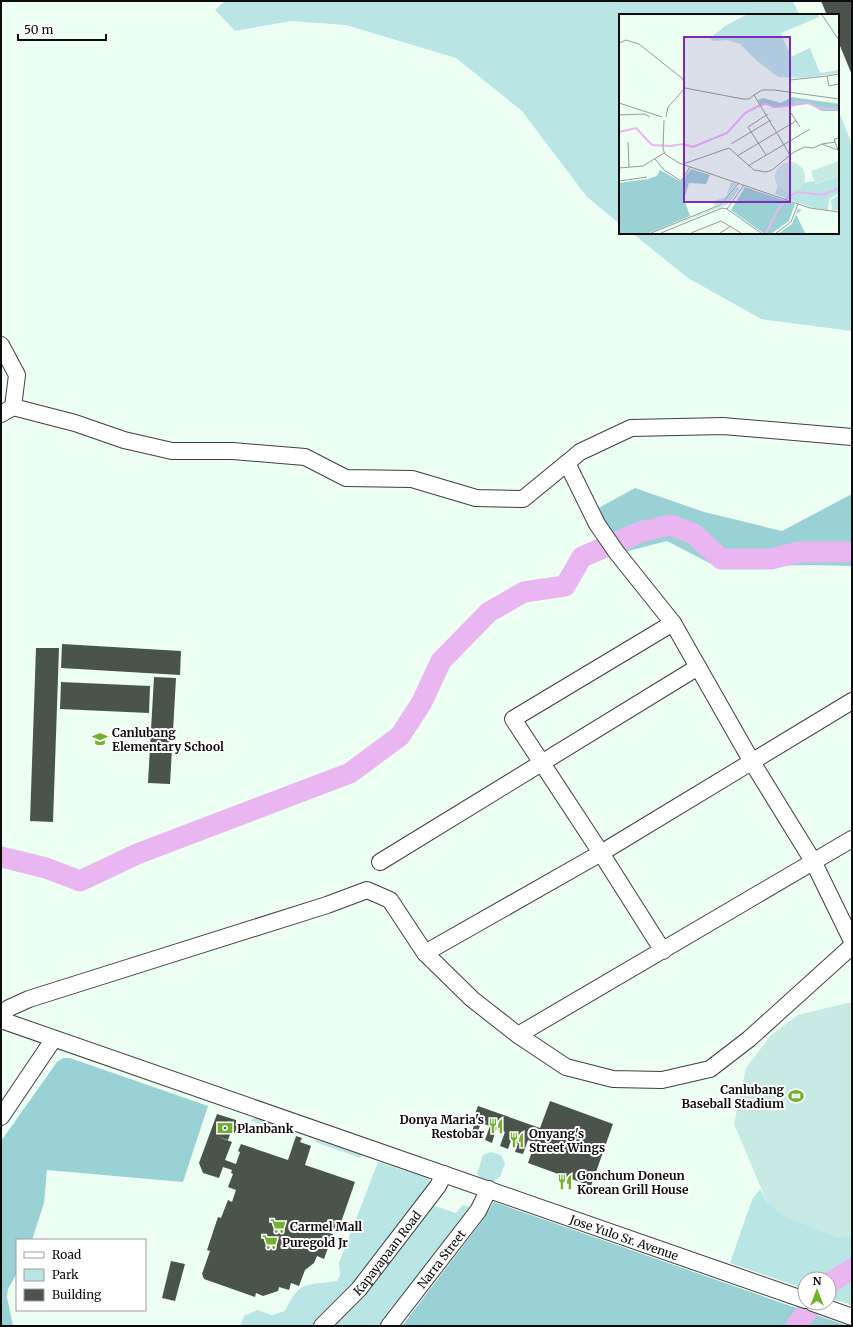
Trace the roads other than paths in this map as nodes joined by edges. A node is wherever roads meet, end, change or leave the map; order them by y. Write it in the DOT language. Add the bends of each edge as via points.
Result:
graph roads {
  1 [pos="1,345"];
  2 [pos="7,410"];
  3 [pos="852,437"];
  4 [pos="567,463"];
  5 [pos="673,623"];
  6 [pos="698,667"];
  7 [pos="852,701"];
  8 [pos="752,762"];
  9 [pos="542,763"];
  10 [pos="852,838"];
  11 [pos="602,853"];
  12 [pos="813,861"];
  13 [pos="380,862"];
  14 [pos="852,941"];
  15 [pos="852,946"];
  16 [pos="663,951"];
  17 [pos="425,953"];
  18 [pos="1,1016"];
  19 [pos="1,1020"];
  20 [pos="518,1035"];
  21 [pos="53,1040"];
  22 [pos="1,1117"];
  23 [pos="444,1174"];
  24 [pos="488,1189"];
  25 [pos="797,1297"];
  26 [pos="836,1311"];
  27 [pos="850,1316"];
  28 [pos="322,1326"];
  29 [pos="389,1326"];
  1 -- 2 [label="street" via="17,375"];
  2 -- 4 [label="street" via="75,423 124,440 172,451 233,451 305,457 346,478 412,479 476,498 523,499"];
  3 -- 4 [label="street" via="723,426 631,428 580,452"];
  4 -- 5 [label="street" via="597,524"];
  5 -- 6 [label="street"];
  5 -- 9 [label="street" via="513,719"];
  6 -- 8 [label="street"];
  6 -- 9 [label="street"];
  7 -- 8 [label="street"];
  8 -- 11 [label="street"];
  8 -- 12 [label="street"];
  9 -- 11 [label="street"];
  9 -- 13 [label="street"];
  10 -- 12 [label="street"];
  11 -- 16 [label="street"];
  11 -- 17 [label="street"];
  12 -- 14 [label="street"];
  12 -- 16 [label="street"];
  15 -- 20 [label="street" via="750,1039 710,1069 662,1080 613,1079 566,1067"];
  16 -- 20 [label="street"];
  17 -- 18 [label="street" via="390,900 367,890 320,908 29,999 9,1008"];
  17 -- 20 [label="street" via="472,998"];
  19 -- 21 [label="street, Jose Yulo Sr. Avenue"];
  21 -- 22 [label="street"];
  21 -- 23 [label="street, Jose Yulo Sr. Avenue"];
  23 -- 24 [label="street, Jose Yulo Sr. Avenue"];
  23 -- 28 [label="street, Kapayapaan Road" via="438,1186 359,1289"];
  24 -- 25 [label="street, Jose Yulo Sr. Avenue"];
  24 -- 29 [label="street, Narra Street" via="478,1211"];
  26 -- 27 [label="street"];
}
